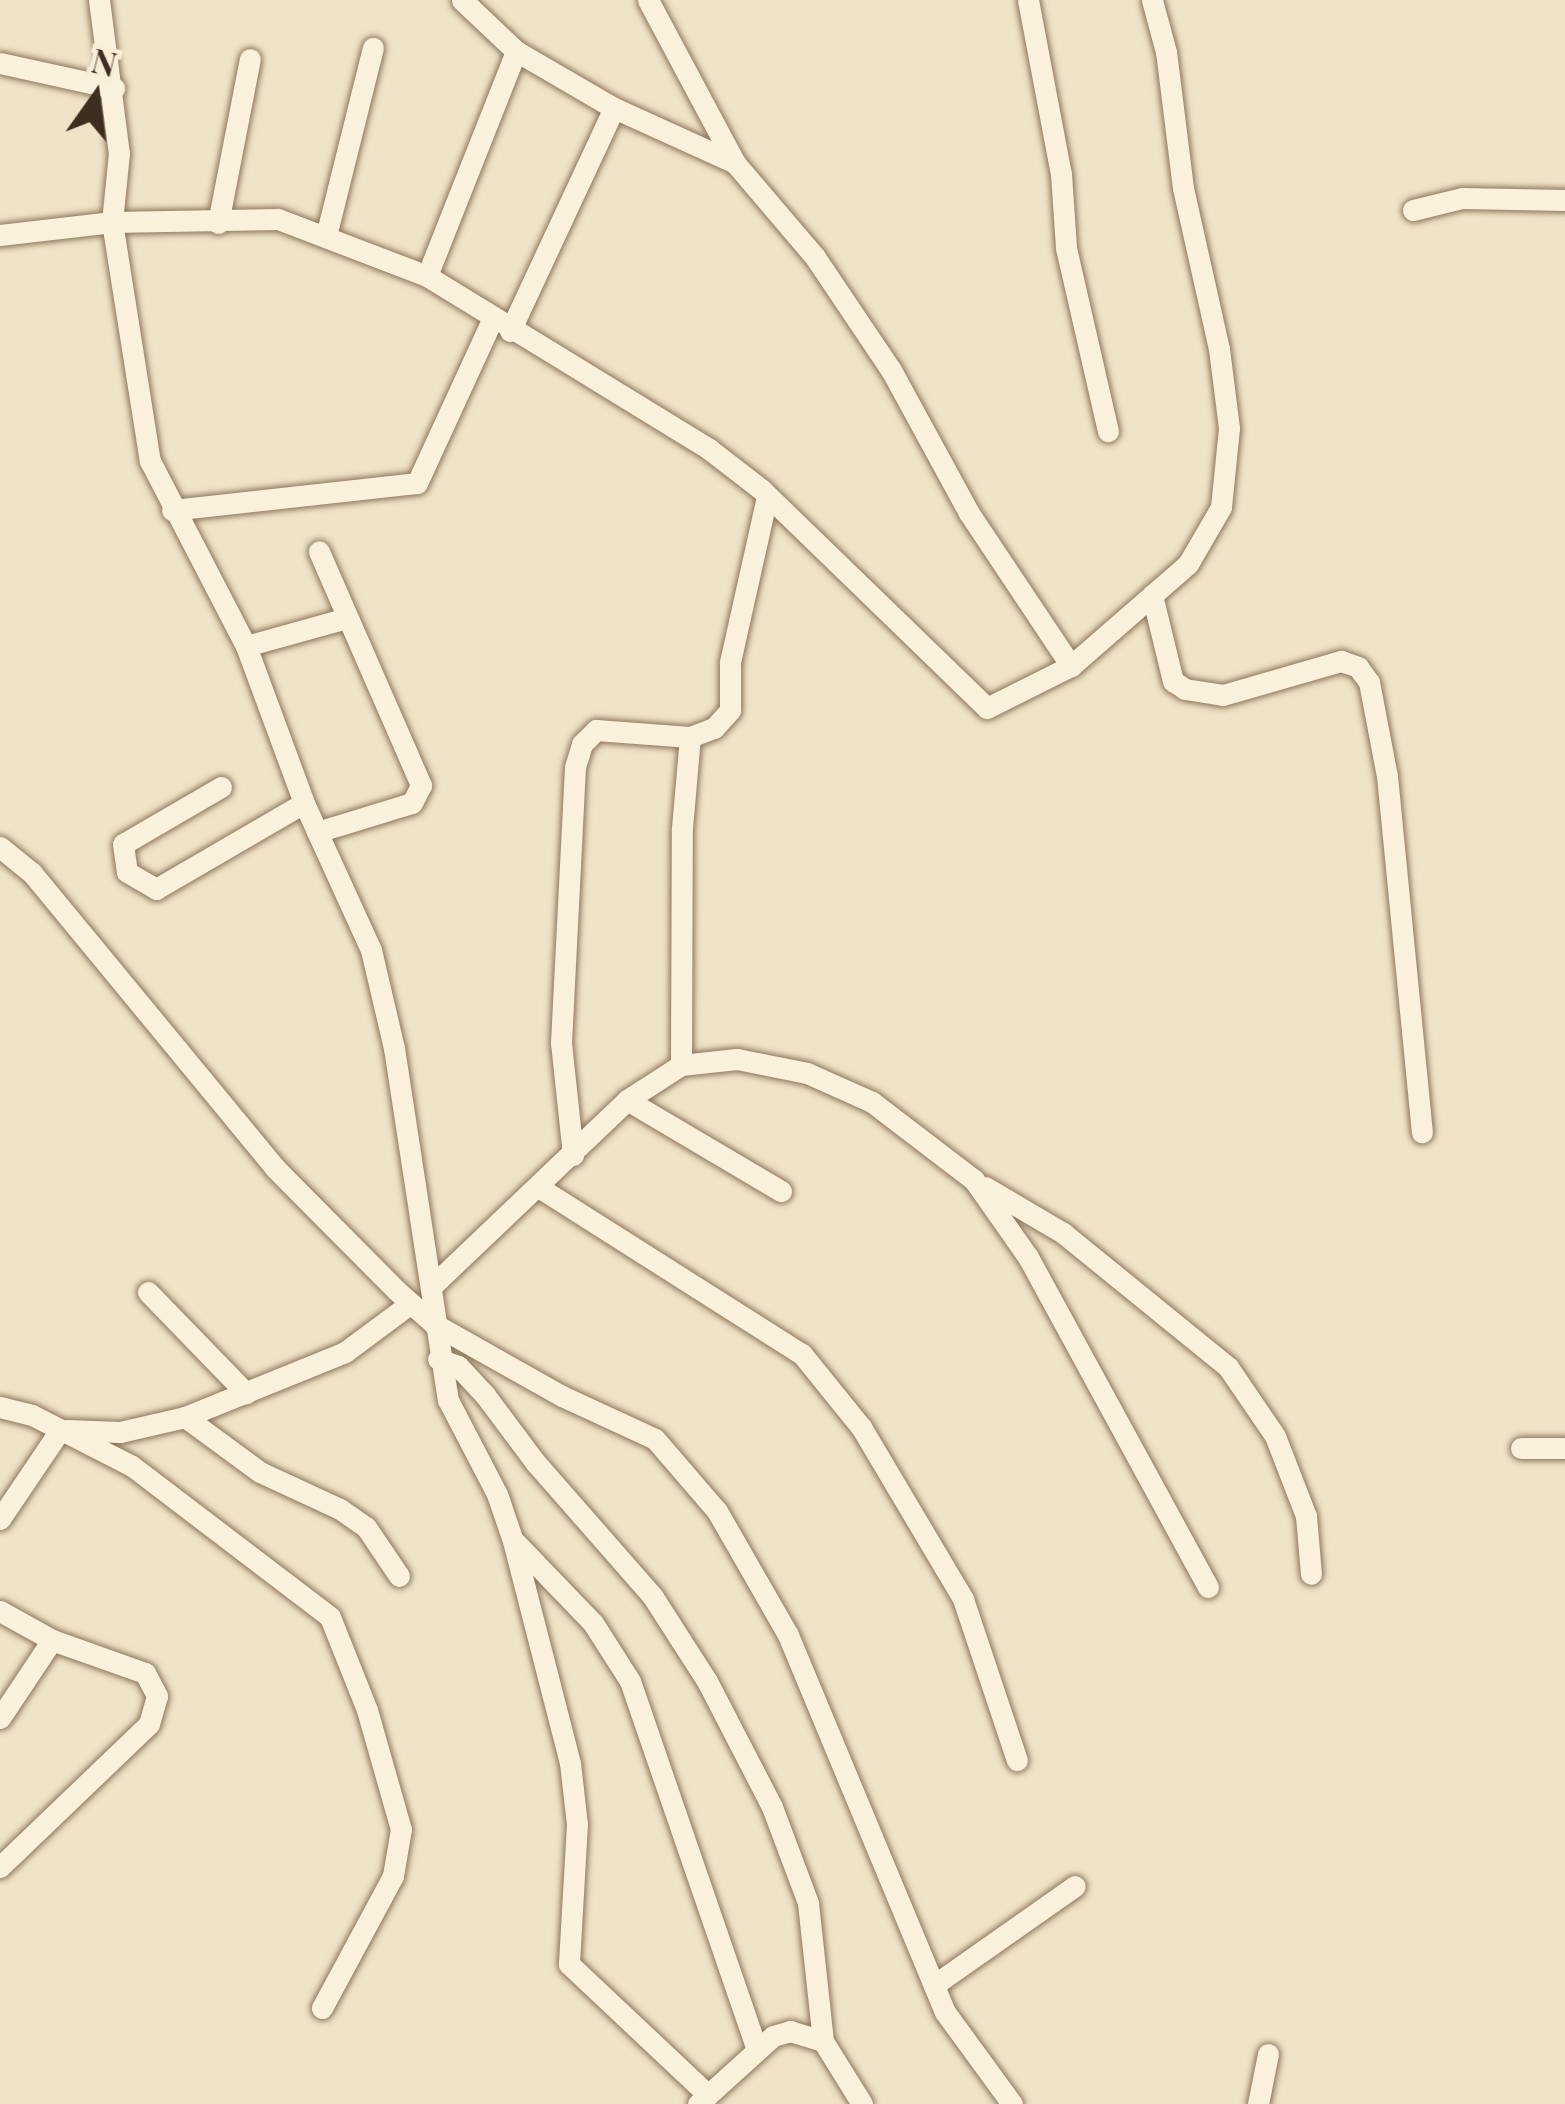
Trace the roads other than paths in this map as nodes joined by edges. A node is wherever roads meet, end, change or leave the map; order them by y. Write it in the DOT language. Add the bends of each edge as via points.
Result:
graph roads {
  1 [pos="99,0"];
  2 [pos="462,0"];
  3 [pos="648,0"];
  4 [pos="1028,0"];
  5 [pos="1152,0"];
  6 [pos="374,48"];
  7 [pos="516,51"];
  8 [pos="250,58"];
  9 [pos="0,63"];
  10 [pos="114,88"];
  11 [pos="614,108"];
  12 [pos="735,163"];
  13 [pos="1565,200"];
  14 [pos="1413,210"];
  15 [pos="112,223"];
  16 [pos="218,223"];
  17 [pos="0,236"];
  18 [pos="326,236"];
  19 [pos="427,276"];
  20 [pos="501,326"];
  21 [pos="1108,431"];
  22 [pos="767,496"];
  23 [pos="172,510"];
  24 [pos="319,550"];
  25 [pos="1152,595"];
  26 [pos="347,618"];
  27 [pos="246,646"];
  28 [pos="1071,666"];
  29 [pos="690,737"];
  30 [pos="221,787"];
  31 [pos="304,803"];
  32 [pos="317,832"];
  33 [pos="0,847"];
  34 [pos="681,1065"];
  35 [pos="627,1100"];
  36 [pos="1422,1132"];
  37 [pos="573,1155"];
  38 [pos="974,1180"];
  39 [pos="540,1187"];
  40 [pos="781,1191"];
  41 [pos="433,1285"];
  42 [pos="148,1292"];
  43 [pos="411,1303"];
  44 [pos="434,1324"];
  45 [pos="438,1359"];
  46 [pos="246,1393"];
  47 [pos="0,1407"];
  48 [pos="184,1417"];
  49 [pos="60,1430"];
  50 [pos="1521,1448"];
  51 [pos="1565,1448"];
  52 [pos="0,1519"];
  53 [pos="513,1540"];
  54 [pos="1311,1574"];
  55 [pos="399,1576"];
  56 [pos="1208,1587"];
  57 [pos="0,1611"];
  58 [pos="52,1640"];
  59 [pos="0,1718"];
  60 [pos="1017,1760"];
  61 [pos="0,1867"];
  62 [pos="1075,1886"];
  63 [pos="934,1985"];
  64 [pos="322,2008"];
  65 [pos="823,2041"];
  66 [pos="757,2049"];
  67 [pos="1268,2054"];
  68 [pos="703,2099"];
  69 [pos="862,2104"];
  70 [pos="1012,2104"];
  71 [pos="1258,2104"];
  1 -- 10 [label="street"];
  2 -- 7 [label="street"];
  3 -- 12 [label="street"];
  4 -- 21 [label="street" via="1061,174 1066,248"];
  5 -- 25 [label="street" via="1229,428 1221,507 1210,532"];
  6 -- 18 [label="street"];
  7 -- 11 [label="street"];
  7 -- 19 [label="street"];
  8 -- 16 [label="street"];
  9 -- 10 [label="street"];
  10 -- 15 [label="street"];
  11 -- 12 [label="street"];
  11 -- 20 [label="street"];
  12 -- 28 [label="street" via="878,351 969,513"];
  13 -- 14 [label="street" via="1462,198"];
  15 -- 16 [label="street"];
  15 -- 17 [label="street"];
  15 -- 23 [label="street" via="150,461"];
  16 -- 18 [label="street" via="278,219"];
  18 -- 19 [label="street"];
  19 -- 20 [label="street"];
  20 -- 22 [label="street" via="709,448"];
  20 -- 23 [label="street" via="417,483"];
  22 -- 28 [label="street" via="979,706 997,706"];
  22 -- 29 [label="street" via="730,662 730,710"];
  23 -- 27 [label="street"];
  24 -- 26 [label="street"];
  25 -- 28 [label="street"];
  25 -- 36 [label="street" via="1173,681 1185,688 1223,695 1341,662 1369,682 1387,776"];
  26 -- 27 [label="street"];
  26 -- 32 [label="street" via="420,795"];
  27 -- 31 [label="street"];
  29 -- 34 [label="street"];
  29 -- 37 [label="street" via="596,730 575,767 561,1043"];
  30 -- 31 [label="street" via="123,844 127,872 156,889"];
  31 -- 32 [label="street"];
  32 -- 41 [label="street" via="371,950"];
  33 -- 43 [label="street" via="32,873 275,1168"];
  34 -- 35 [label="street"];
  34 -- 38 [label="street" via="737,1059 807,1073 872,1102"];
  35 -- 37 [label="street"];
  35 -- 40 [label="street"];
  37 -- 39 [label="street"];
  38 -- 54 [label="street" via="1063,1234 1228,1366 1275,1436 1306,1516"];
  38 -- 56 [label="street" via="1028,1257"];
  39 -- 41 [label="street"];
  39 -- 60 [label="street" via="802,1354 861,1427 963,1599"];
  41 -- 44 [label="street"];
  42 -- 46 [label="street"];
  43 -- 44 [label="street"];
  43 -- 46 [label="street" via="345,1352"];
  44 -- 45 [label="street"];
  44 -- 63 [label="street" via="655,1439 717,1511 788,1635"];
  45 -- 53 [label="street" via="448,1400"];
  45 -- 65 [label="street" via="458,1366 485,1395 653,1597 707,1681 772,1808 808,1903"];
  46 -- 48 [label="street"];
  47 -- 49 [label="street"];
  48 -- 49 [label="street" via="120,1432"];
  48 -- 55 [label="street" via="260,1472 367,1527"];
  49 -- 52 [label="street"];
  49 -- 64 [label="street" via="132,1466 330,1617 368,1710 401,1829 400,1853"];
  50 -- 51 [label="street"];
  53 -- 66 [label="street" via="593,1623 630,1681"];
  53 -- 68 [label="street" via="570,1763 577,1862 569,1964"];
  57 -- 58 [label="street"];
  58 -- 59 [label="street"];
  58 -- 61 [label="street" via="145,1673 157,1696 149,1724"];
  62 -- 63 [label="street"];
  63 -- 70 [label="street"];
  65 -- 66 [label="street" via="790,2031"];
  65 -- 69 [label="street"];
  66 -- 68 [label="street"];
  67 -- 71 [label="street"];
}
